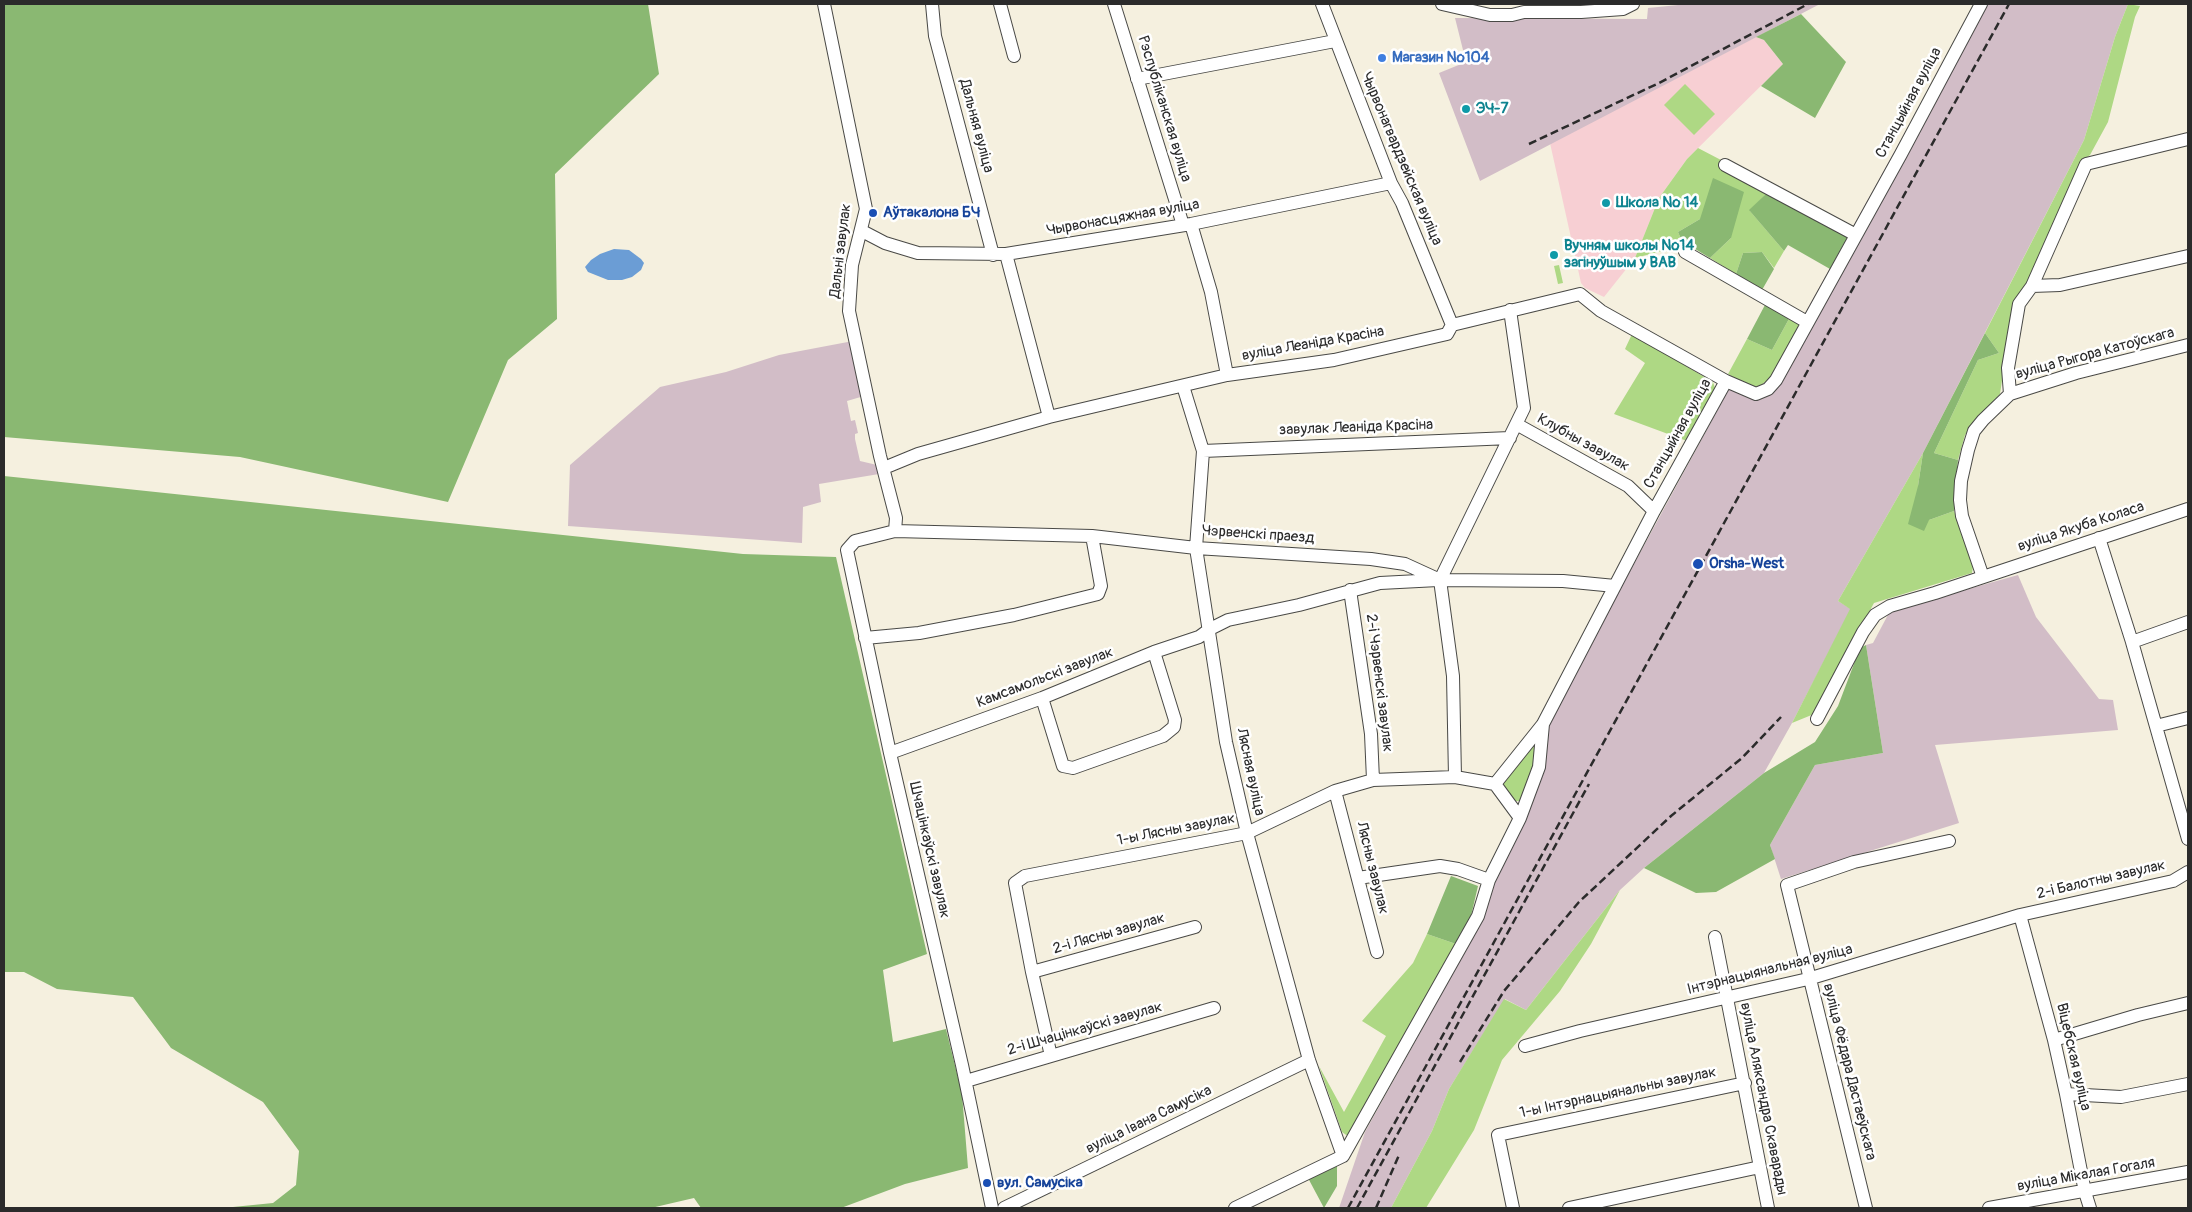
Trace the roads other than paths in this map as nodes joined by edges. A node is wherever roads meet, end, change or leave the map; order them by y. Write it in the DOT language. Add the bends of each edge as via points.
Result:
graph roads {
  1 [pos="824,4"];
  2 [pos="932,4"];
  3 [pos="1000,4"];
  4 [pos="1114,4"];
  5 [pos="1322,4"];
  6 [pos="1442,4"];
  7 [pos="1633,4"];
  8 [pos="1981,4"];
  9 [pos="1523,8"];
  10 [pos="1336,41"];
  11 [pos="1014,56"];
  12 [pos="1137,79"];
  13 [pos="2188,139"];
  14 [pos="1726,165"];
  15 [pos="1391,183"];
  16 [pos="1187,224"];
  17 [pos="862,231"];
  18 [pos="1856,235"];
  19 [pos="1685,252"];
  20 [pos="1006,254"];
  21 [pos="993,255"];
  22 [pos="2188,256"];
  23 [pos="2032,286"];
  24 [pos="1510,310"];
  25 [pos="1807,322"];
  26 [pos="1452,325"];
  27 [pos="2188,345"];
  28 [pos="1227,375"];
  29 [pos="1726,381"];
  30 [pos="1184,386"];
  31 [pos="2010,394"];
  32 [pos="1049,417"];
  33 [pos="1518,425"];
  34 [pos="1510,438"];
  35 [pos="1203,450"];
  36 [pos="884,468"];
  37 [pos="2188,508"];
  38 [pos="1654,511"];
  39 [pos="895,531"];
  40 [pos="1092,536"];
  41 [pos="2099,538"];
  42 [pos="1196,548"];
  43 [pos="1983,577"];
  44 [pos="1440,580"];
  45 [pos="1615,586"];
  46 [pos="1350,590"];
  47 [pos="2188,622"];
  48 [pos="1210,629"];
  49 [pos="865,638"];
  50 [pos="2132,642"];
  51 [pos="1154,652"];
  52 [pos="1042,698"];
  53 [pos="2188,718"];
  54 [pos="1817,719"];
  55 [pos="1544,724"];
  56 [pos="2156,726"];
  57 [pos="890,753"];
  58 [pos="1455,777"];
  59 [pos="1373,780"];
  60 [pos="1495,784"];
  61 [pos="1335,791"];
  62 [pos="1520,818"];
  63 [pos="1247,833"];
  64 [pos="2188,839"];
  65 [pos="1949,841"];
  66 [pos="2188,872"];
  67 [pos="1358,878"];
  68 [pos="1489,880"];
  69 [pos="2020,915"];
  70 [pos="1195,927"];
  71 [pos="1714,936"];
  72 [pos="1377,952"];
  73 [pos="1032,972"];
  74 [pos="1808,979"];
  75 [pos="1727,999"];
  76 [pos="2188,1003"];
  77 [pos="1214,1008"];
  78 [pos="2054,1040"];
  79 [pos="1525,1046"];
  80 [pos="1051,1056"];
  81 [pos="1308,1060"];
  82 [pos="966,1081"];
  83 [pos="1745,1083"];
  84 [pos="2188,1084"];
  85 [pos="2066,1094"];
  86 [pos="1343,1156"];
  87 [pos="1760,1167"];
  88 [pos="2188,1172"];
  89 [pos="2085,1192"];
  90 [pos="992,1208"];
  91 [pos="1004,1208"];
  92 [pos="1234,1208"];
  93 [pos="1514,1208"];
  94 [pos="1569,1208"];
  95 [pos="1768,1208"];
  96 [pos="1866,1208"];
  97 [pos="1989,1208"];
  98 [pos="2090,1208"];
  1 -- 17 [label="street, Дальні завулак" via="866,209"];
  2 -- 21 [label="street, Дальняя вуліца" via="935,36"];
  3 -- 11 [label="street"];
  4 -- 12 [label="street, Рэспубліканская вуліца"];
  5 -- 10 [label="street, Чырвонагвардзейская вуліца"];
  6 -- 9 [label="street" via="1490,14 1512,15"];
  7 -- 9 [label="street" via="1598,10"];
  8 -- 18 [label="street, Станцыйная вуліца"];
  10 -- 12 [label="street"];
  10 -- 15 [label="street, Чырвонагвардзейская вуліца"];
  12 -- 16 [label="street, Рэспубліканская вуліца"];
  13 -- 23 [label="street" via="2086,164"];
  14 -- 18 [label="street"];
  15 -- 16 [label="street, Чырвонасцяжная вуліца"];
  15 -- 26 [label="street, Чырвонагвардзейская вуліца"];
  16 -- 20 [label="street, Чырвонасцяжная вуліца"];
  16 -- 28 [label="street, Рэспубліканская вуліца" via="1211,292"];
  17 -- 21 [label="street, Чырвонасцяжная вуліца" via="886,243 918,252"];
  17 -- 36 [label="street, Дальні завулак" via="852,265 850,311"];
  18 -- 25 [label="street, Станцыйная вуліца"];
  19 -- 25 [label="street"];
  20 -- 21 [label="street, Чырвонасцяжная вуліца"];
  20 -- 32 [label="street"];
  22 -- 23 [label="street" via="2060,285"];
  23 -- 31 [label="street" via="2019,304 2008,368"];
  24 -- 26 [label="street, вуліца Леаніда Красіна"];
  24 -- 29 [label="street, вуліца Леаніда Красіна" via="1580,294 1601,310"];
  24 -- 33 [label="street" via="1524,408"];
  25 -- 29 [label="street, Станцыйная вуліца" via="1768,389 1756,394"];
  26 -- 28 [label="street, вуліца Леаніда Красіна" via="1447,334 1334,360"];
  27 -- 31 [label="street, вуліца Рыгора Катоўскага" via="2076,373"];
  28 -- 30 [label="street, вуліца Леаніда Красіна"];
  29 -- 38 [label="street, Станцыйная вуліца"];
  30 -- 32 [label="street, вуліца Леаніда Красіна"];
  30 -- 35 [label="street, Лясная вуліца"];
  31 -- 43 [label="street" via="1974,431 1961,481 1962,516"];
  32 -- 36 [label="street, вуліца Леаніда Красіна" via="918,454"];
  33 -- 34 [label="street"];
  33 -- 38 [label="street, Клубны завулак" via="1628,486"];
  34 -- 35 [label="street, завулак Леаніда Красіна"];
  34 -- 44 [label="street"];
  35 -- 42 [label="street, Лясная вуліца"];
  36 -- 39 [label="street, Дальні завулак" via="896,518"];
  37 -- 41 [label="street, вуліца Якуба Коласа"];
  38 -- 45 [label="street, Станцыйная вуліца"];
  39 -- 40 [label="street, Чэрвенскі праезд"];
  39 -- 49 [label="street, Шчацінкаўскі завулак" via="854,541 847,550"];
  40 -- 42 [label="street, Чэрвенскі праезд"];
  40 -- 49 [label="street" via="1101,586 1098,594 994,619 919,633"];
  41 -- 43 [label="street, вуліца Якуба Коласа"];
  41 -- 50 [label="street"];
  42 -- 44 [label="street, Чэрвенскі праезд" via="1371,559 1405,564"];
  42 -- 48 [label="street, Лясная вуліца"];
  43 -- 54 [label="street, вуліца Якуба Коласа" via="1890,606 1875,615"];
  44 -- 45 [label="street, Чэрвенскі праезд"];
  44 -- 46 [label="street, Камсамольскі завулак" via="1380,583"];
  44 -- 58 [label="street" via="1453,676"];
  45 -- 55 [label="street, Станцыйная вуліца"];
  46 -- 48 [label="street, Камсамольскі завулак" via="1228,620"];
  46 -- 59 [label="street, 2-і Чэрвенскі завулак" via="1371,734"];
  47 -- 50 [label="street"];
  48 -- 51 [label="street, Камсамольскі завулак" via="1199,637"];
  48 -- 63 [label="street, Лясная вуліца" via="1226,742"];
  49 -- 57 [label="street, Шчацінкаўскі завулак"];
  50 -- 56 [label="street"];
  51 -- 52 [label="street, Камсамольскі завулак"];
  51 -- 52 [label="street" via="1175,720 1174,727 1163,736 1073,768 1063,766"];
  52 -- 57 [label="street, Камсамольскі завулак"];
  53 -- 56 [label="street"];
  55 -- 60 [label="street, Станцыйная вуліца"];
  55 -- 62 [label="street" via="1539,767"];
  56 -- 64 [label="street"];
  57 -- 82 [label="street, Шчацінкаўскі завулак"];
  58 -- 59 [label="street, 1-ы Лясны завулак"];
  58 -- 60 [label="street"];
  59 -- 61 [label="street, 1-ы Лясны завулак"];
  60 -- 62 [label="street"];
  61 -- 63 [label="street, 1-ы Лясны завулак"];
  61 -- 67 [label="street, Лясны завулак"];
  62 -- 68 [label="street"];
  63 -- 73 [label="street, 1-ы Лясны завулак" via="1025,876 1015,883"];
  63 -- 81 [label="street, Лясная вуліца"];
  65 -- 74 [label="street, вуліца Фёдара Дастаеўскага" via="1854,862 1787,885"];
  66 -- 69 [label="street, 2-і Балотны завулак" via="2174,881"];
  67 -- 68 [label="street" via="1440,866"];
  67 -- 72 [label="street, Лясны завулак"];
  68 -- 86 [label="street" via="1478,916"];
  69 -- 74 [label="street, Інтэрнацыянальная вуліца"];
  69 -- 78 [label="street, Віцебская вуліца"];
  70 -- 73 [label="street, 2-і Лясны завулак"];
  71 -- 75 [label="street, вуліца Аляксандра Скаварады"];
  73 -- 80 [label="street"];
  74 -- 75 [label="street, Інтэрнацыянальная вуліца"];
  74 -- 96 [label="street, вуліца Фёдара Дастаеўскага"];
  75 -- 79 [label="street, Інтэрнацыянальная вуліца" via="1580,1030"];
  75 -- 83 [label="street, вуліца Аляксандра Скаварады"];
  76 -- 78 [label="street"];
  77 -- 80 [label="street, 2-і Шчацінкаўскі завулак"];
  78 -- 85 [label="street, Віцебская вуліца"];
  80 -- 82 [label="street, 2-і Шчацінкаўскі завулак"];
  81 -- 86 [label="street, Лясная вуліца"];
  81 -- 91 [label="street, вуліца Івана Самусіка"];
  82 -- 90 [label="street, Шчацінкаўскі завулак"];
  83 -- 87 [label="street, вуліца Аляксандра Скаварады"];
  83 -- 93 [label="street, 1-ы Інтэрнацыянальны завулак" via="1498,1135"];
  84 -- 85 [label="street" via="2122,1097"];
  85 -- 89 [label="street, Віцебская вуліца"];
  86 -- 92 [label="street"];
  87 -- 94 [label="street"];
  87 -- 95 [label="street, вуліца Аляксандра Скаварады"];
  88 -- 89 [label="street, вуліца Мікалая Гогаля"];
  89 -- 97 [label="street, вуліца Мікалая Гогаля"];
  89 -- 98 [label="street, Віцебская вуліца"];
}
